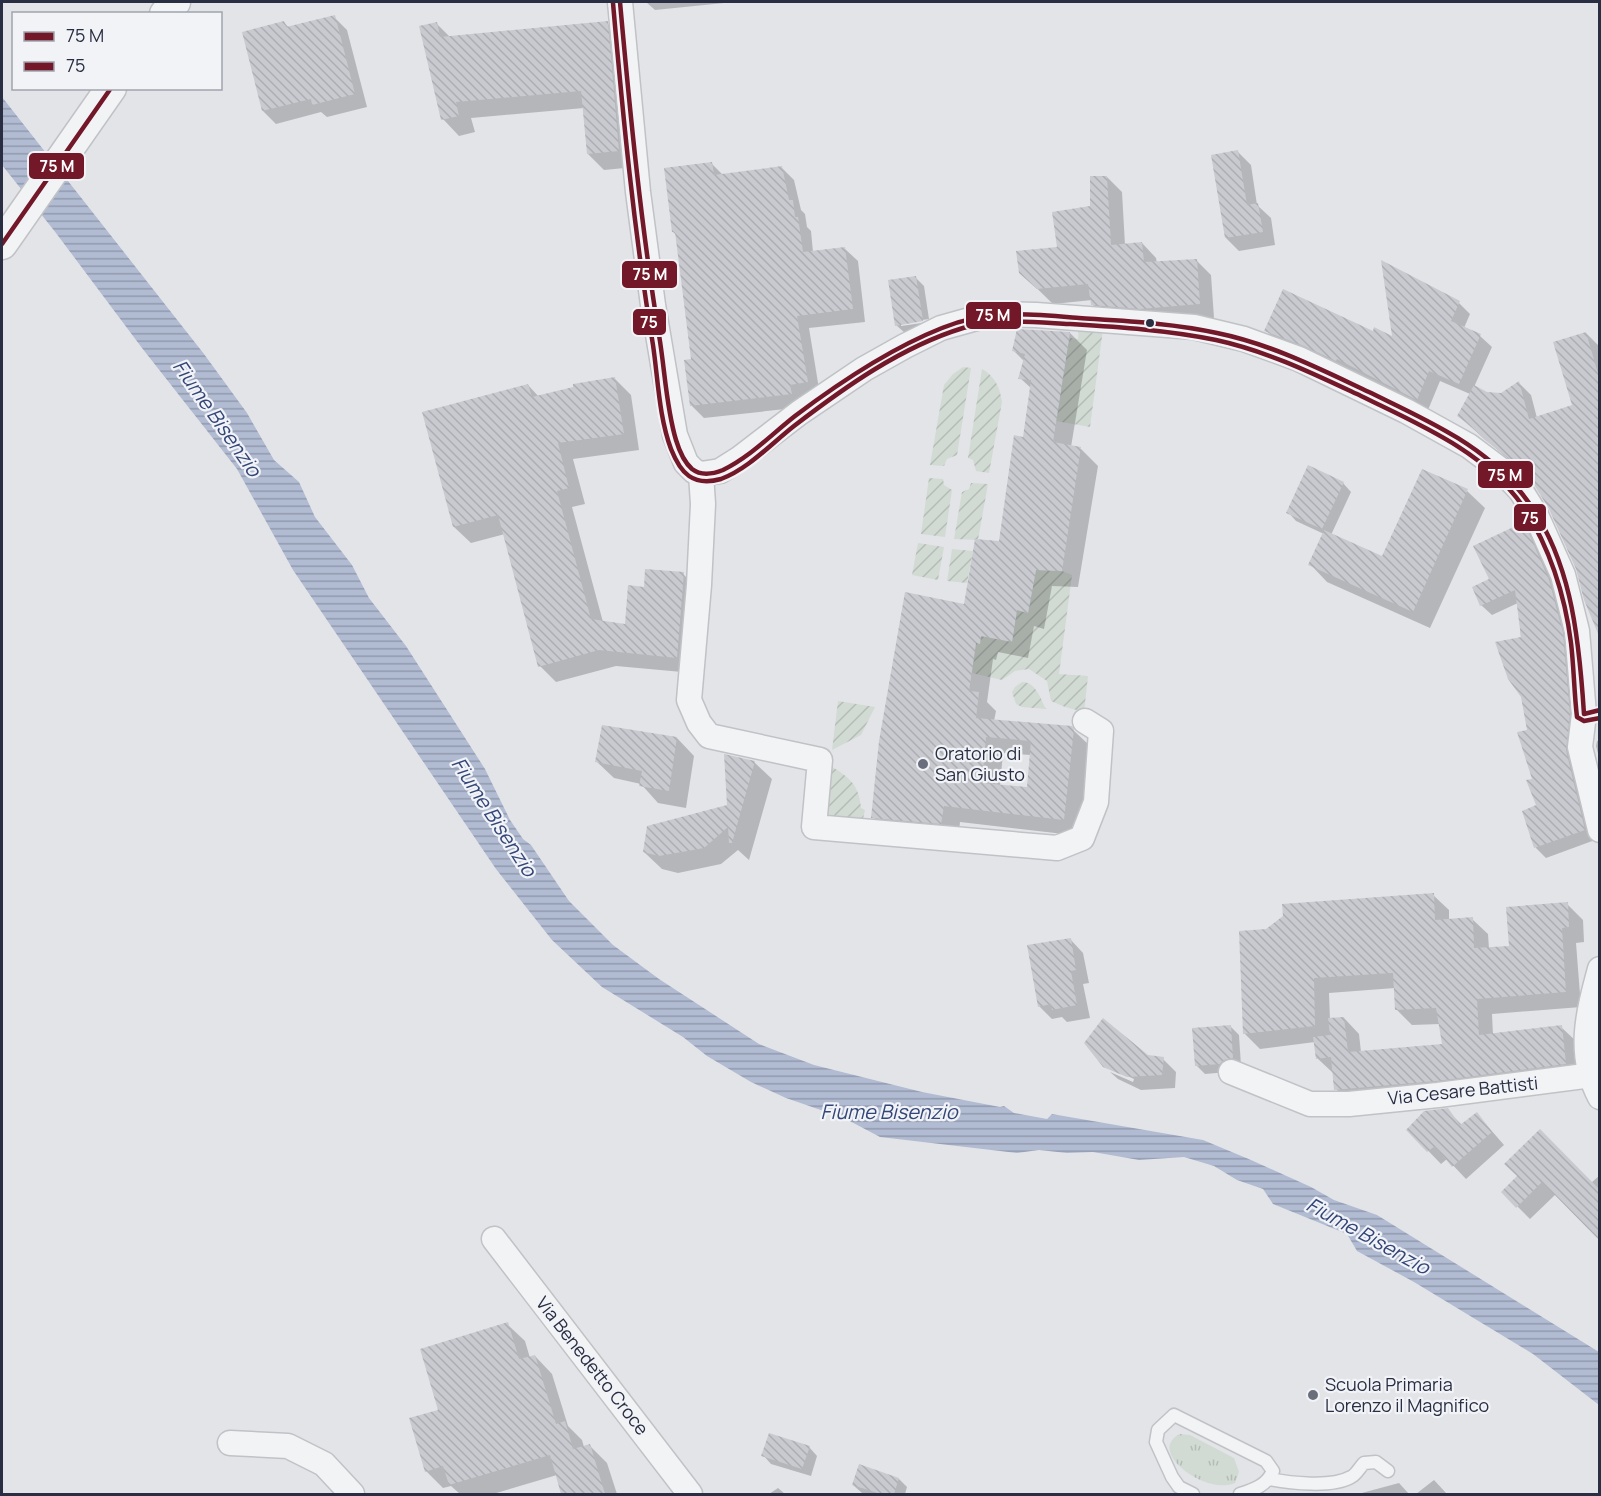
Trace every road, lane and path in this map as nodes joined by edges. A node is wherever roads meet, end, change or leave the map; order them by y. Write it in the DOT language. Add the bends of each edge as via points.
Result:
graph roads {
  1 [pos="620,2"];
  2 [pos="110,90"];
  3 [pos="2,244"];
  4 [pos="701,474"];
  5 [pos="1592,712"];
  6 [pos="1085,721"];
  7 [pos="1599,830"];
  8 [pos="1599,969"];
  9 [pos="1231,1072"];
  10 [pos="1597,1082"];
  11 [pos="494,1239"];
  12 [pos="230,1443"];
  13 [pos="1388,1471"];
  14 [pos="1269,1479"];
  15 [pos="352,1494"];
  16 [pos="690,1494"];
  17 [pos="1192,1494"];
  18 [pos="1240,1494"];
  1 -- 4 [label="street" via="638,192 675,435 686,463"];
  2 -- 3 [label="street"];
  4 -- 5 [label="street" via="720,471 740,459 864,369 941,328 965,320 991,314 1078,318 1194,327 1244,339 1299,359 1426,421 1501,470 1536,515 1563,575"];
  4 -- 6 [label="street" via="699,585 689,700 709,736 820,760 814,827 1057,848 1082,838 1096,802 1101,731"];
  5 -- 7 [label="street" via="1580,747"];
  8 -- 10 [label="street, Via Cesare Battisti" via="1585,1034 1587,1055"];
  9 -- 10 [label="street, Via Cesare Battisti" via="1310,1104"];
  11 -- 16 [label="street, Via Benedetto Croce"];
  12 -- 15 [label="street" via="288,1446 324,1464"];
  13 -- 14 [label="lane" via="1376,1462 1364,1463 1352,1477 1325,1483 1295,1484"];
  14 -- 17 [label="lane" via="1273,1471 1266,1461 1174,1415 1158,1430 1156,1442 1172,1478"];
  14 -- 18 [label="lane"];
}
